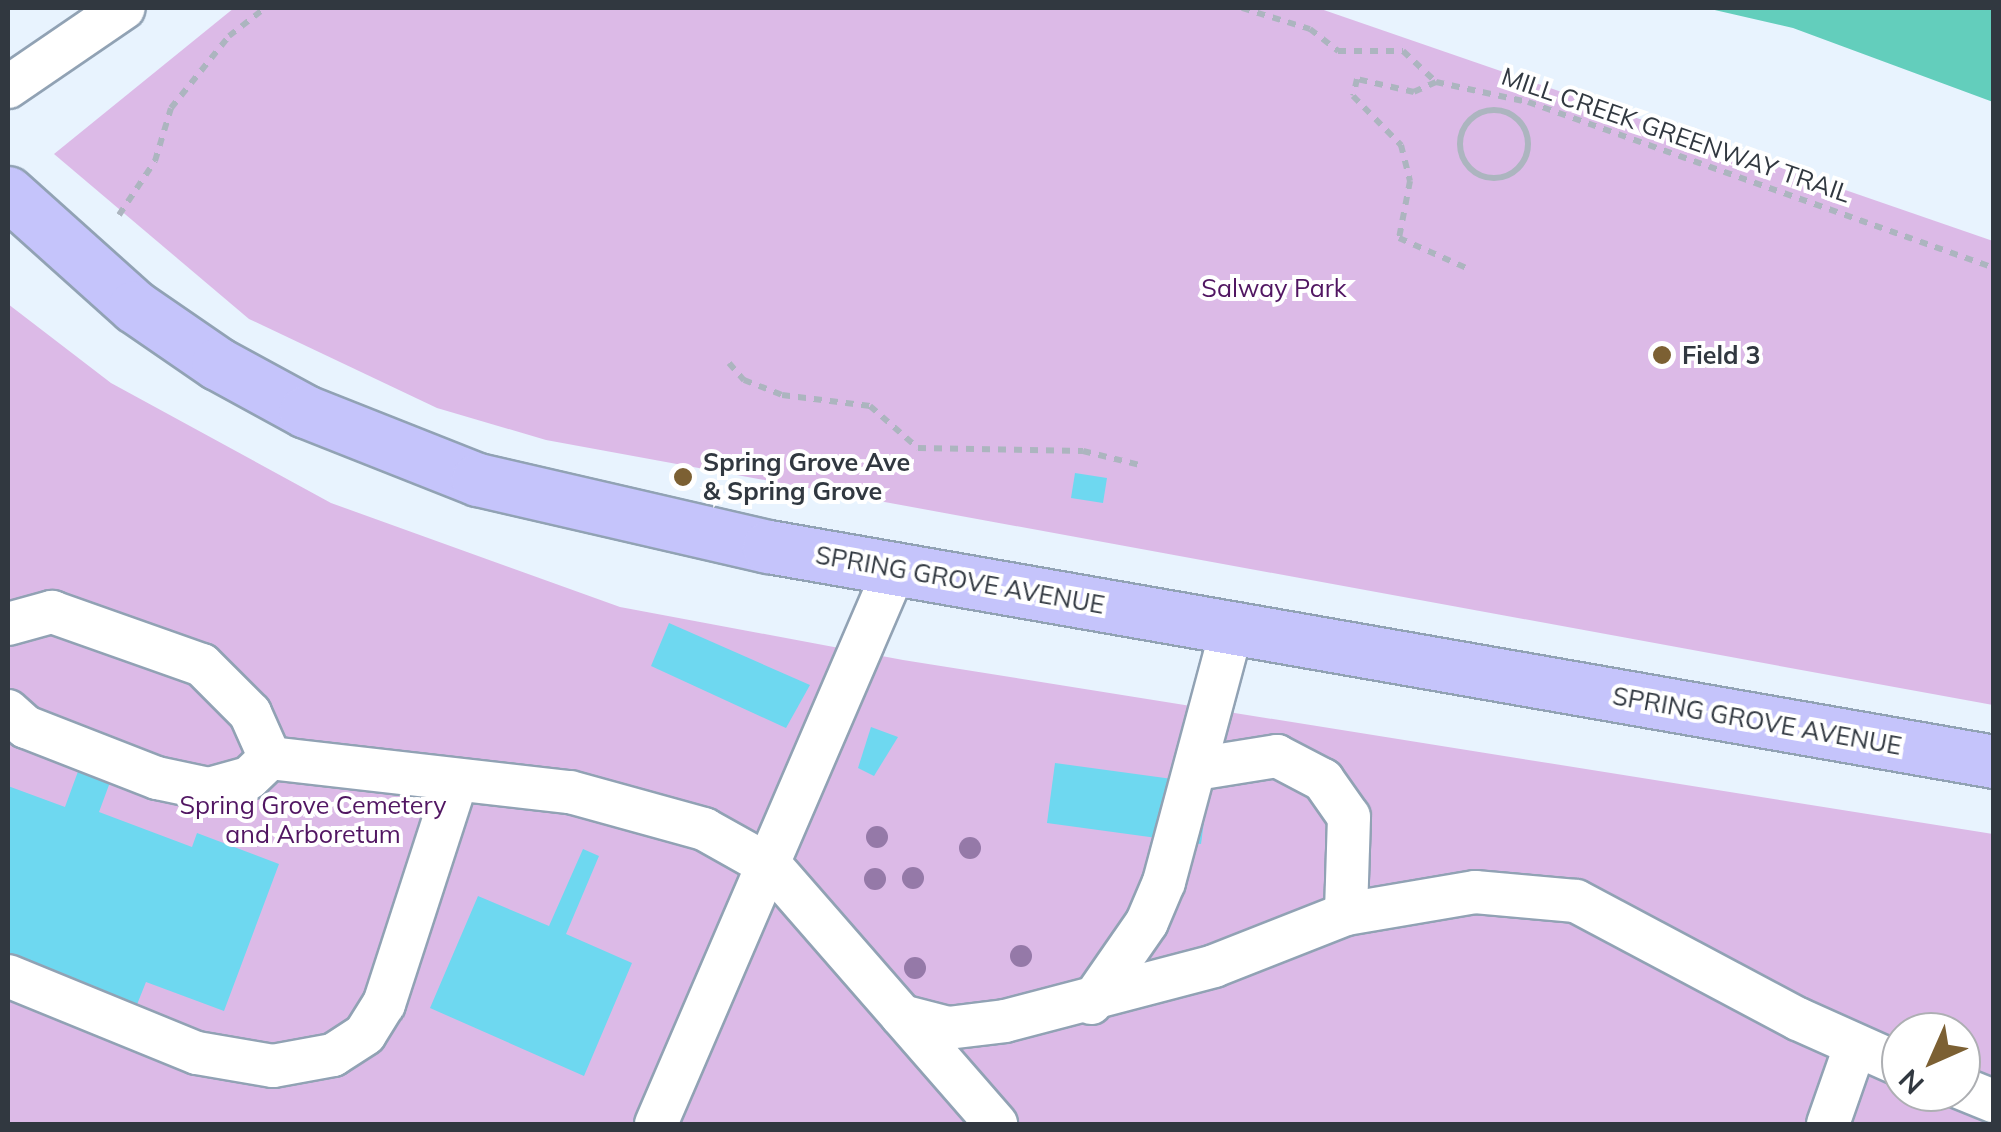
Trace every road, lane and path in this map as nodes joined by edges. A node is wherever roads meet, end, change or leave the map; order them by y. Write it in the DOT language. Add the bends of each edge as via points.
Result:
graph roads {
  1 [pos="124,8"];
  2 [pos="265,8"];
  3 [pos="1242,8"];
  4 [pos="1436,82"];
  5 [pos="8,87"];
  6 [pos="1509,96"];
  7 [pos="1505,112"];
  8 [pos="13,203"];
  9 [pos="119,215"];
  10 [pos="1994,268"];
  11 [pos="1471,270"];
  12 [pos="729,362"];
  13 [pos="1140,466"];
  14 [pos="895,569"];
  15 [pos="8,624"];
  16 [pos="1232,628"];
  17 [pos="8,711"];
  18 [pos="270,758"];
  19 [pos="1994,762"];
  20 [pos="1196,769"];
  21 [pos="456,784"];
  22 [pos="772,867"];
  23 [pos="1346,914"];
  24 [pos="8,976"];
  25 [pos="1091,1002"];
  26 [pos="902,1016"];
  27 [pos="1855,1047"];
  28 [pos="1881,1057"];
  29 [pos="656,1124"];
  30 [pos="996,1124"];
  31 [pos="1828,1124"];
  1 -- 5 [label="street"];
  2 -- 9 [label="path" via="229,36 171,108 155,160"];
  3 -- 4 [label="path, MILL CREEK GREENWAY TRAIL" via="1310,29 1338,51 1402,51"];
  4 -- 6 [label="path, MILL CREEK GREENWAY TRAIL"];
  4 -- 11 [label="path" via="1414,92 1357,78 1353,96 1401,145 1410,180 1398,238"];
  6 -- 7 [label="path"];
  6 -- 10 [label="path, MILL CREEK GREENWAY TRAIL"];
  7 -- 7 [label="path" via="1473,117 1461,136 1463,158 1480,174 1502,177 1526,156 1522,124"];
  8 -- 14 [label="main road, SPRING GROVE AVENUE" via="135,306 218,364 397,453 478,480"];
  12 -- 13 [label="path" via="744,380 782,394 870,406 918,448 1083,451"];
  14 -- 16 [label="main road, SPRING GROVE AVENUE"];
  14 -- 22 [label="street"];
  15 -- 18 [label="street" via="52,612 202,666 250,713"];
  16 -- 19 [label="main road, SPRING GROVE AVENUE"];
  16 -- 20 [label="street"];
  17 -- 18 [label="street" via="26,727 157,778 209,789 249,778"];
  18 -- 21 [label="street"];
  20 -- 23 [label="street" via="1277,756 1323,780 1349,817"];
  20 -- 25 [label="street" via="1147,922"];
  21 -- 22 [label="street" via="570,792 646,807"];
  21 -- 24 [label="street" via="384,1004 365,1034 333,1056 273,1066 197,1053"];
  22 -- 26 [label="street"];
  22 -- 29 [label="street"];
  23 -- 25 [label="street"];
  23 -- 27 [label="street" via="1474,892 1576,901"];
  25 -- 26 [label="street" via="948,1028"];
  26 -- 30 [label="street"];
  27 -- 28 [label="street"];
  27 -- 31 [label="street"];
}
